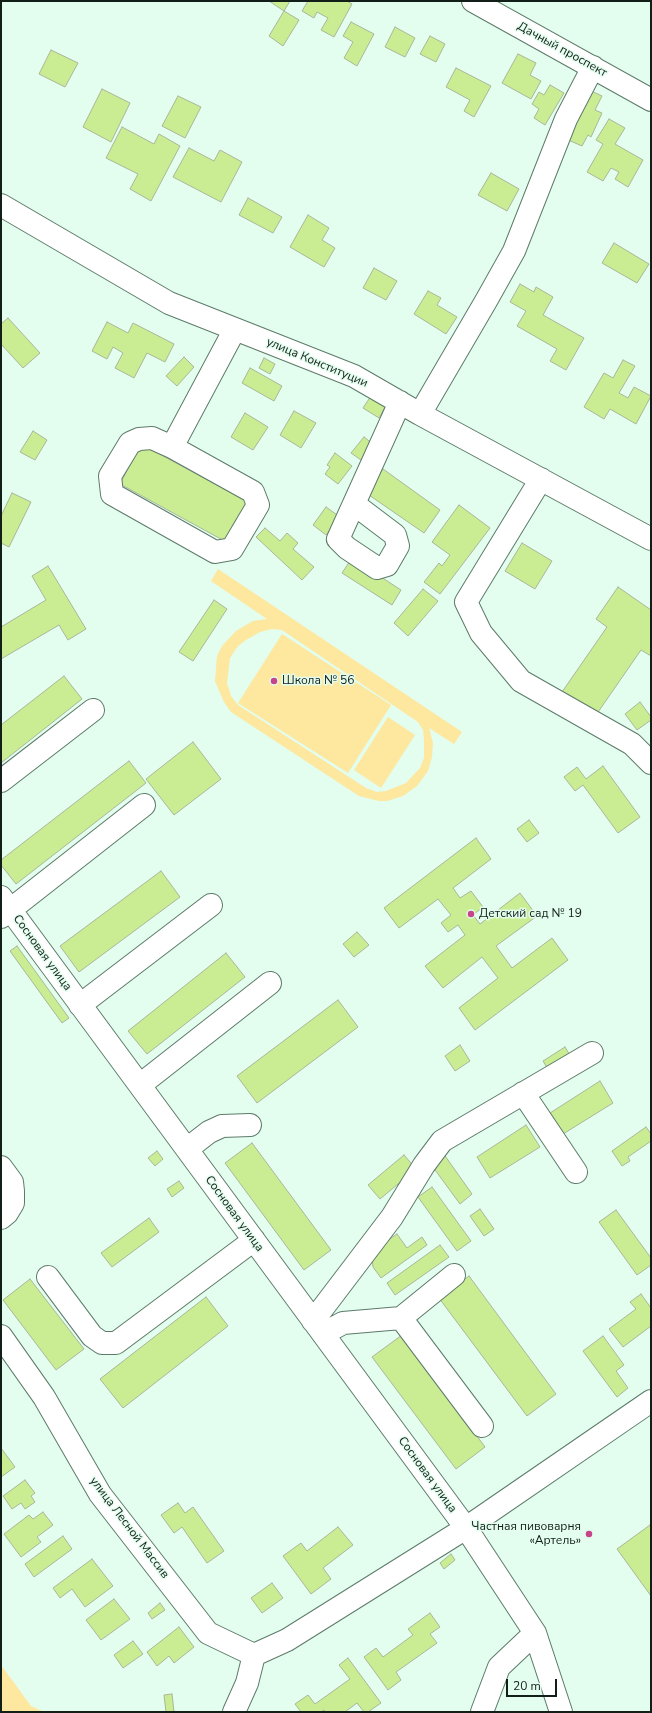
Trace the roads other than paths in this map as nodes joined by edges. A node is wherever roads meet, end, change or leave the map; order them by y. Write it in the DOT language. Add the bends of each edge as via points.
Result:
graph roads {
  1 [pos="473,1"];
  2 [pos="592,67"];
  3 [pos="651,100"];
  4 [pos="1,205"];
  5 [pos="235,329"];
  6 [pos="400,402"];
  7 [pos="420,414"];
  8 [pos="172,447"];
  9 [pos="541,479"];
  10 [pos="354,504"];
  11 [pos="651,539"];
  12 [pos="93,710"];
  13 [pos="651,763"];
  14 [pos="1,781"];
  15 [pos="144,805"];
  16 [pos="211,905"];
  17 [pos="4,908"];
  18 [pos="270,983"];
  19 [pos="80,1005"];
  20 [pos="592,1053"];
  21 [pos="140,1085"];
  22 [pos="523,1093"];
  23 [pos="250,1125"];
  24 [pos="187,1149"];
  25 [pos="1,1167"];
  26 [pos="576,1172"];
  27 [pos="1,1218"];
  28 [pos="254,1240"];
  29 [pos="454,1275"];
  30 [pos="48,1277"];
  31 [pos="401,1318"];
  32 [pos="318,1327"];
  33 [pos="1,1336"];
  34 [pos="651,1401"];
  35 [pos="482,1426"];
  36 [pos="466,1528"];
  37 [pos="535,1632"];
  38 [pos="254,1655"];
  39 [pos="234,1712"];
  40 [pos="482,1712"];
  41 [pos="561,1712"];
  1 -- 2 [label="street, Дачный проспект"];
  2 -- 3 [label="street, Дачный проспект"];
  2 -- 7 [label="street" via="566,119 514,251"];
  4 -- 5 [label="street, улица Конституции" via="169,303"];
  5 -- 6 [label="street, улица Конституции" via="354,376"];
  5 -- 8 [label="street"];
  6 -- 7 [label="street, улица Конституции"];
  6 -- 10 [label="street"];
  7 -- 9 [label="street, улица Конституции"];
  8 -- 8 [label="street" via="254,492 258,505 232,549 215,552 112,494 110,476 130,443 152,438"];
  9 -- 11 [label="street, улица Конституции"];
  9 -- 13 [label="street" via="466,602 481,634 521,681 632,744"];
  12 -- 14 [label="street"];
  15 -- 17 [label="street"];
  16 -- 19 [label="street"];
  17 -- 19 [label="street, Сосновая улица"];
  18 -- 21 [label="street"];
  19 -- 21 [label="street, Сосновая улица"];
  20 -- 22 [label="street"];
  21 -- 24 [label="street, Сосновая улица"];
  22 -- 26 [label="street"];
  22 -- 32 [label="street" via="442,1141"];
  23 -- 24 [label="street" via="222,1126 209,1132"];
  24 -- 28 [label="street, Сосновая улица"];
  25 -- 27 [label="street" via="12,1182 13,1191 13,1203 7,1214"];
  28 -- 30 [label="street" via="116,1343 102,1343 92,1336"];
  28 -- 32 [label="street, Сосновая улица"];
  29 -- 31 [label="street"];
  31 -- 32 [label="street"];
  31 -- 35 [label="street"];
  32 -- 36 [label="street, Сосновая улица"];
  33 -- 38 [label="street, улица Лесной Массив" via="44,1397 100,1494 208,1633"];
  34 -- 36 [label="street"];
  36 -- 37 [label="street, Сосновая улица"];
  36 -- 38 [label="street" via="287,1640"];
  37 -- 40 [label="street" via="499,1667"];
  37 -- 41 [label="street, Сосновая улица"];
  38 -- 39 [label="street" via="247,1683"];
}
